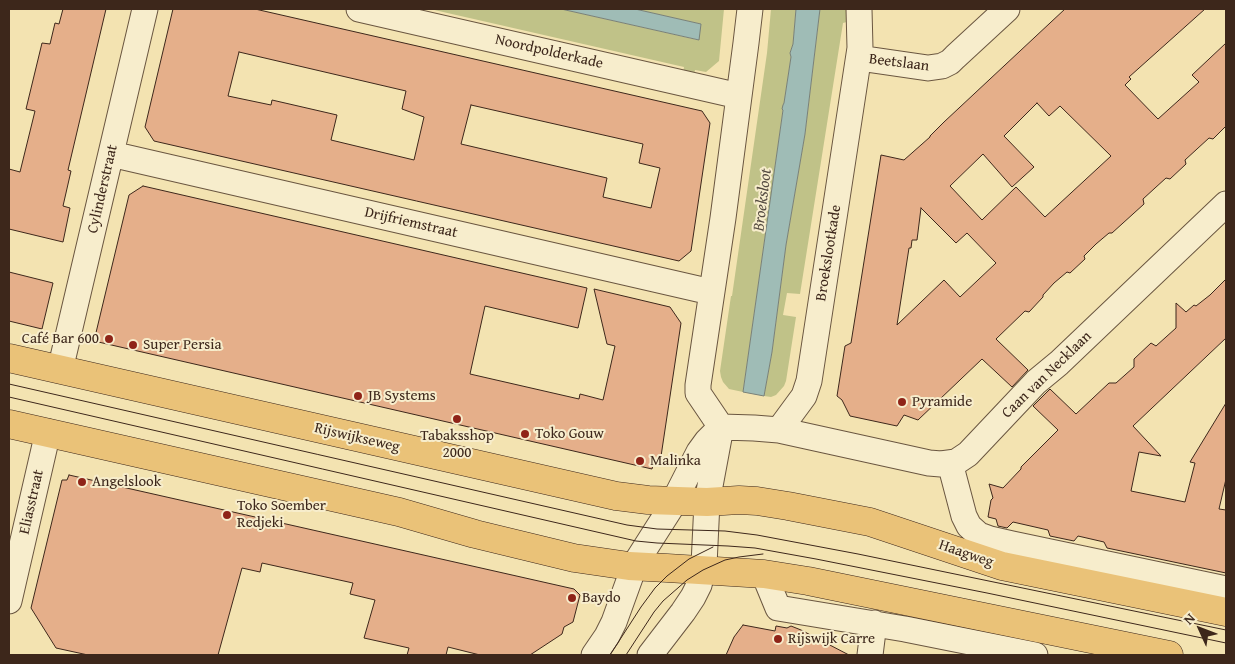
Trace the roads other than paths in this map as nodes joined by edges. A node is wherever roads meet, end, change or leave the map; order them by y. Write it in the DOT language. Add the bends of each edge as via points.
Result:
graph roads {
  1 [pos="145,9"];
  2 [pos="359,9"];
  3 [pos="750,9"];
  4 [pos="860,9"];
  5 [pos="1007,9"];
  6 [pos="858,58"];
  7 [pos="739,96"];
  8 [pos="111,154"];
  9 [pos="1226,204"];
  10 [pos="711,292"];
  11 [pos="9,358"];
  12 [pos="60,370"];
  13 [pos="9,424"];
  14 [pos="721,427"];
  15 [pos="779,430"];
  16 [pos="45,443"];
  17 [pos="950,463"];
  18 [pos="675,501"];
  19 [pos="707,502"];
  20 [pos="634,567"];
  21 [pos="703,570"];
  22 [pos="764,574"];
  23 [pos="1226,589"];
  24 [pos="9,601"];
  25 [pos="1226,612"];
  26 [pos="874,624"];
  27 [pos="594,655"];
  28 [pos="650,655"];
  29 [pos="870,655"];
  30 [pos="1035,655"];
  31 [pos="1169,655"];
  1 -- 8 [label="street, Cylinderstraat"];
  2 -- 7 [label="street, Noordpolderkade"];
  3 -- 7 [label="street"];
  4 -- 6 [label="street, Broekslootkade"];
  5 -- 6 [label="street, Beetslaan" via="942,66 928,68"];
  6 -- 15 [label="street, Broekslootkade" via="808,385"];
  7 -- 10 [label="street"];
  8 -- 10 [label="street, Drijfriemstraat"];
  8 -- 12 [label="street, Cylinderstraat"];
  9 -- 17 [label="street, Caan van Necklaan" via="1036,382 968,454"];
  10 -- 14 [label="street" via="698,388"];
  11 -- 12 [label="main road, Rijswijkseweg"];
  12 -- 18 [label="main road, Rijswijkseweg" via="616,496"];
  13 -- 16 [label="main road"];
  14 -- 15 [label="street"];
  14 -- 18 [label="street" via="699,452"];
  14 -- 19 [label="street"];
  15 -- 17 [label="street" via="937,464"];
  16 -- 20 [label="main road" via="399,512 558,554"];
  16 -- 24 [label="street, Eliasstraat"];
  17 -- 23 [label="street, Haagweg" via="964,516 979,535"];
  18 -- 19 [label="main road, Rijswijkseweg"];
  18 -- 20 [label="street"];
  19 -- 21 [label="street"];
  19 -- 25 [label="main road, Haagweg" via="757,501 870,522 1002,566"];
  20 -- 21 [label="main road"];
  20 -- 27 [label="street" via="614,622"];
  21 -- 22 [label="main road"];
  21 -- 28 [label="street" via="690,602"];
  22 -- 26 [label="street" via="778,608"];
  22 -- 31 [label="main road"];
  26 -- 29 [label="street"];
  26 -- 30 [label="street"];
}
